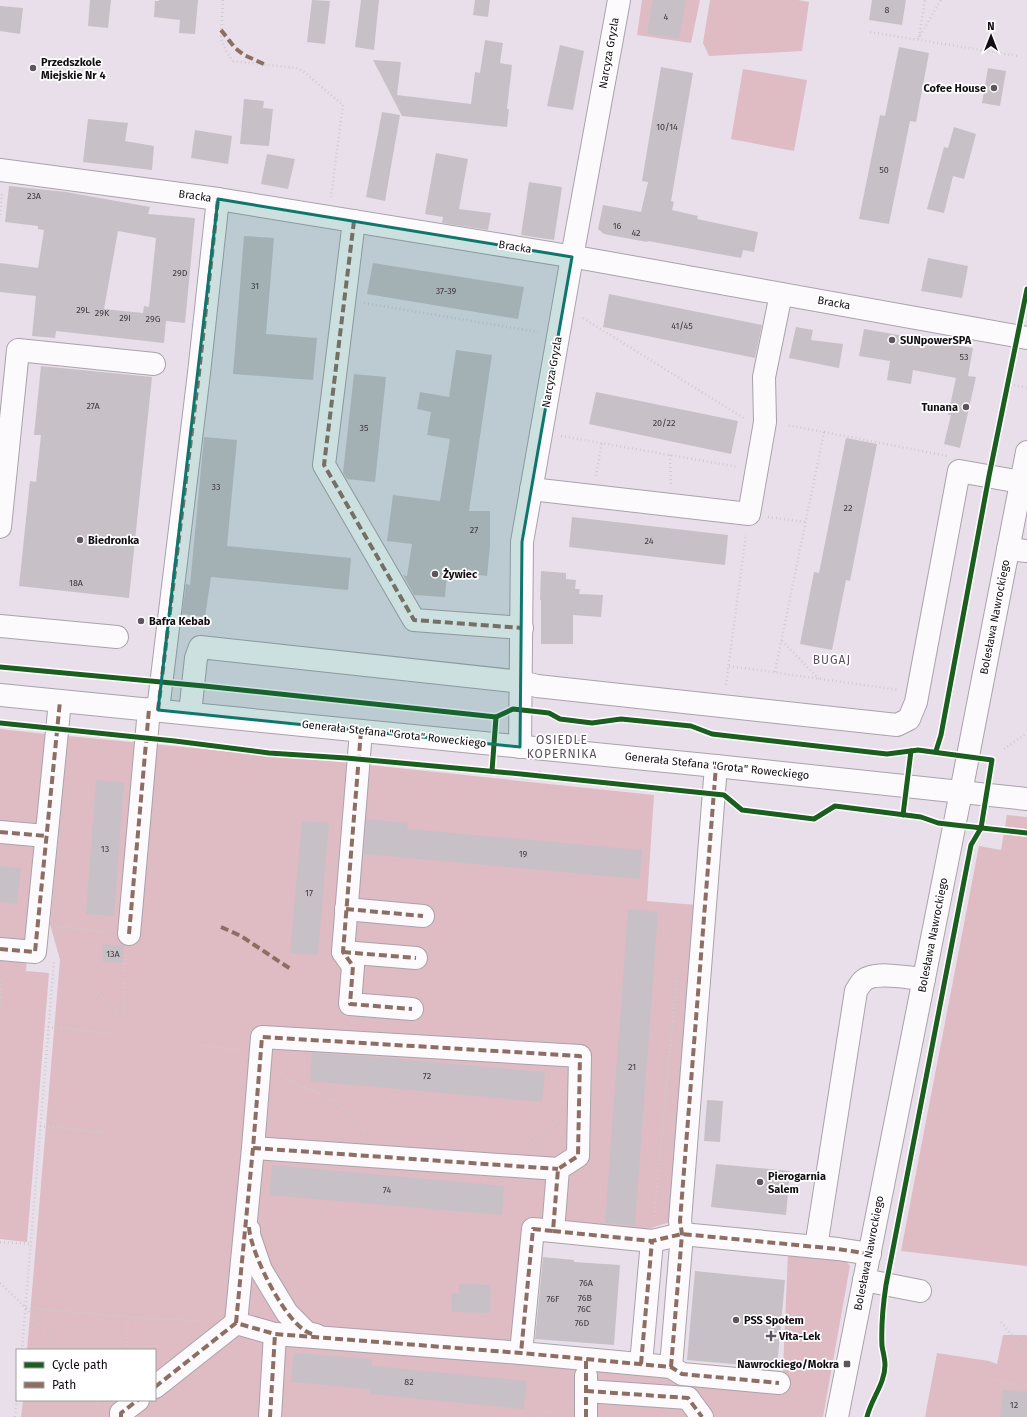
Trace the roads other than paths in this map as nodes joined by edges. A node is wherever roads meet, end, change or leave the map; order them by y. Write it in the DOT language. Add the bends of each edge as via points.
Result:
graph roads {
  1 [pos="619,0"];
  2 [pos="3,171"];
  3 [pos="218,199"];
  4 [pos="354,221"];
  5 [pos="572,256"];
  6 [pos="782,294"];
  7 [pos="1027,338"];
  8 [pos="154,364"];
  9 [pos="1027,452"];
  10 [pos="1021,482"];
  11 [pos="531,489"];
  12 [pos="0,527"];
  13 [pos="1018,550"];
  14 [pos="0,626"];
  15 [pos="522,628"];
  16 [pos="117,637"];
  17 [pos="522,682"];
  18 [pos="0,695"];
  19 [pos="60,701"];
  20 [pos="154,710"];
  21 [pos="190,713"];
  22 [pos="361,730"];
  23 [pos="520,747"];
  24 [pos="716,766"];
  25 [pos="961,792"];
  26 [pos="1027,799"];
  27 [pos="0,832"];
  28 [pos="46,836"];
  29 [pos="346,909"];
  30 [pos="423,916"];
  31 [pos="129,934"];
  32 [pos="0,949"];
  33 [pos="342,952"];
  34 [pos="416,958"];
  35 [pos="924,979"];
  36 [pos="412,1009"];
  37 [pos="253,1148"];
  38 [pos="558,1169"];
  39 [pos="248,1201"];
  40 [pos="553,1231"];
  41 [pos="682,1234"];
  42 [pos="652,1241"];
  43 [pos="816,1247"];
  44 [pos="870,1254"];
  45 [pos="864,1280"];
  46 [pos="920,1291"];
  47 [pos="236,1323"];
  48 [pos="275,1334"];
  49 [pos="325,1338"];
  50 [pos="521,1353"];
  51 [pos="586,1360"];
  52 [pos="641,1364"];
  53 [pos="671,1367"];
  54 [pos="779,1383"];
  55 [pos="156,1385"];
  56 [pos="586,1390"];
  57 [pos="137,1401"];
  58 [pos="121,1417"];
  59 [pos="270,1417"];
  60 [pos="586,1417"];
  61 [pos="702,1417"];
  62 [pos="837,1417"];
  1 -- 5 [label="street, Narcyza Gryzla"];
  2 -- 3 [label="street, Bracka"];
  3 -- 4 [label="street, Bracka"];
  3 -- 20 [label="street" via="198,381"];
  4 -- 5 [label="street, Bracka"];
  4 -- 15 [label="street" via="324,465 414,620"];
  5 -- 6 [label="street, Bracka"];
  5 -- 11 [label="street, Narcyza Gryzla"];
  6 -- 7 [label="street, Bracka"];
  6 -- 11 [label="street" via="764,377 764,426 749,514"];
  8 -- 12 [label="street" via="18,350"];
  9 -- 10 [label="street, Bolesława Nawrockiego"];
  10 -- 13 [label="street, Bolesława Nawrockiego"];
  10 -- 17 [label="street" via="959,470 916,702 909,719 897,725 538,686"];
  11 -- 15 [label="street, Narcyza Gryzla" via="522,542"];
  13 -- 25 [label="street, Bolesława Nawrockiego"];
  14 -- 16 [label="street"];
  15 -- 17 [label="street, Narcyza Gryzla"];
  17 -- 21 [label="street" via="200,647 196,658"];
  17 -- 23 [label="street, Narcyza Gryzla"];
  18 -- 19 [label="street, Generała Stefana \"Grota\" Roweckiego"];
  19 -- 20 [label="street, Generała Stefana \"Grota\" Roweckiego"];
  19 -- 28 [label="street"];
  20 -- 21 [label="street, Generała Stefana \"Grota\" Roweckiego"];
  20 -- 31 [label="street"];
  21 -- 22 [label="street, Generała Stefana \"Grota\" Roweckiego"];
  22 -- 23 [label="street, Generała Stefana \"Grota\" Roweckiego"];
  22 -- 29 [label="street"];
  23 -- 24 [label="street, Generała Stefana \"Grota\" Roweckiego"];
  24 -- 25 [label="street, Generała Stefana \"Grota\" Roweckiego"];
  24 -- 41 [label="street" via="680,1221"];
  25 -- 26 [label="street, Generała Stefana \"Grota\" Roweckiego"];
  25 -- 35 [label="street, Bolesława Nawrockiego"];
  27 -- 28 [label="street"];
  28 -- 32 [label="street" via="35,952"];
  29 -- 30 [label="street"];
  29 -- 33 [label="street"];
  33 -- 34 [label="street"];
  33 -- 36 [label="street" via="353,966 350,1004"];
  35 -- 43 [label="street" via="878,975 867,978 856,991"];
  35 -- 44 [label="street, Bolesława Nawrockiego"];
  37 -- 38 [label="street"];
  37 -- 38 [label="street" via="262,1037 580,1056 578,1156"];
  37 -- 39 [label="street"];
  38 -- 40 [label="street"];
  39 -- 47 [label="street"];
  39 -- 49 [label="street" via="249,1235 262,1270 287,1313 306,1333"];
  40 -- 42 [label="street"];
  40 -- 50 [label="street" via="533,1229"];
  41 -- 42 [label="street"];
  41 -- 43 [label="street"];
  41 -- 53 [label="street"];
  42 -- 52 [label="street"];
  43 -- 44 [label="street"];
  44 -- 45 [label="street, Bolesława Nawrockiego"];
  45 -- 46 [label="street"];
  45 -- 62 [label="street, Bolesława Nawrockiego"];
  47 -- 48 [label="street"];
  47 -- 55 [label="street"];
  48 -- 49 [label="street"];
  48 -- 59 [label="street"];
  49 -- 50 [label="street"];
  50 -- 51 [label="street"];
  51 -- 52 [label="street"];
  51 -- 56 [label="street"];
  52 -- 53 [label="street"];
  53 -- 54 [label="street" via="682,1374"];
  56 -- 60 [label="street"];
  56 -- 61 [label="street" via="688,1398"];
  57 -- 58 [label="street" via="121,1413"];
}
